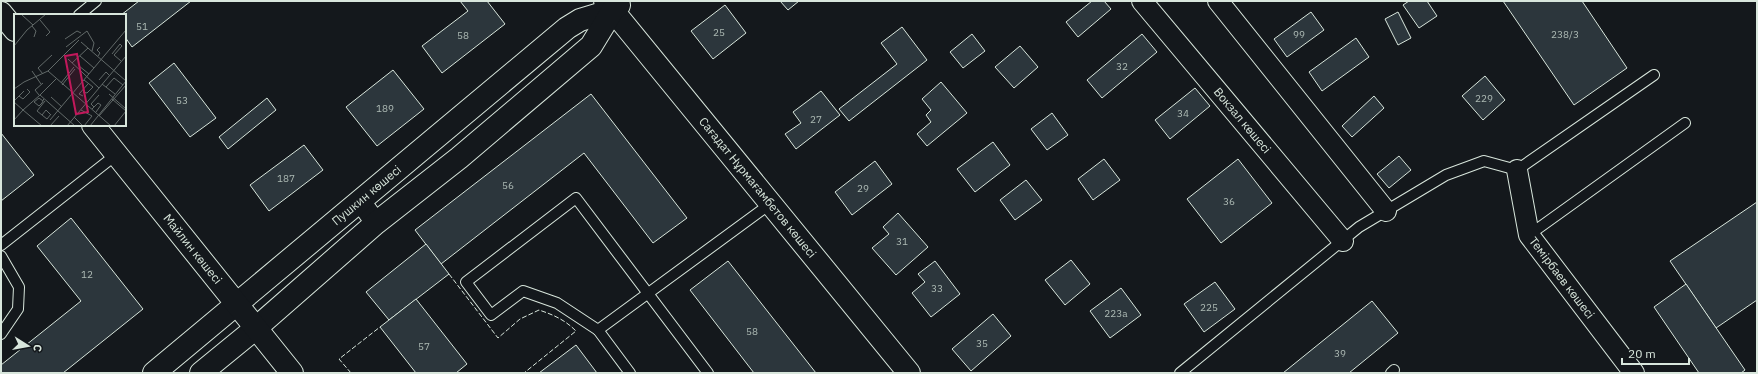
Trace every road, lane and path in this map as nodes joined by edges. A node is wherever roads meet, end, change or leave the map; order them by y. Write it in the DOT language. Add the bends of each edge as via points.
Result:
graph roads {
  1 [pos="96,1"];
  2 [pos="1142,1"];
  3 [pos="1218,1"];
  4 [pos="615,4"];
  5 [pos="1,13"];
  6 [pos="80,14"];
  7 [pos="14,29"];
  8 [pos="1654,75"];
  9 [pos="1685,123"];
  10 [pos="94,126"];
  11 [pos="117,154"];
  12 [pos="1517,170"];
  13 [pos="360,201"];
  14 [pos="770,204"];
  15 [pos="1386,211"];
  16 [pos="376,223"];
  17 [pos="1529,235"];
  18 [pos="1343,241"];
  19 [pos="1,245"];
  20 [pos="1,256"];
  21 [pos="647,293"];
  22 [pos="237,303"];
  23 [pos="256,328"];
  24 [pos="598,330"];
  25 [pos="1,334"];
  26 [pos="154,373"];
  27 [pos="201,373"];
  28 [pos="292,373"];
  29 [pos="630,373"];
  30 [pos="708,373"];
  31 [pos="910,373"];
  32 [pos="1180,373"];
  33 [pos="1634,373"];
  1 -- 6 [label="lane"];
  2 -- 18 [label="street, Вокзал көшесі"];
  3 -- 15 [label="street"];
  4 -- 13 [label="street, Пушкин көшесі" via="567,28"];
  4 -- 14 [label="street, Сағадат Нұрмағамбетов көшесі"];
  4 -- 16 [label="street" via="591,46 460,158"];
  5 -- 7 [label="street"];
  8 -- 12 [label="lane"];
  9 -- 17 [label="lane"];
  10 -- 11 [label="street, Майлин көшесі"];
  11 -- 19 [label="lane"];
  11 -- 22 [label="street, Майлин көшесі"];
  12 -- 15 [label="lane" via="1484,161 1446,174"];
  12 -- 17 [label="street, Темірбаев көшесі"];
  13 -- 16 [label="street"];
  13 -- 22 [label="street, Пушкин көшесі"];
  14 -- 21 [label="lane"];
  14 -- 31 [label="street, Сағадат Нұрмағамбетов көшесі"];
  15 -- 18 [label="lane" via="1359,227"];
  16 -- 23 [label="street"];
  17 -- 33 [label="street, Темірбаев көшесі"];
  18 -- 32 [label="lane"];
  20 -- 25 [label="lane" via="19,287 18,310"];
  21 -- 24 [label="lane"];
  21 -- 24 [label="lane" via="576,198 466,282 491,315 523,291 557,303"];
  21 -- 30 [label="lane"];
  22 -- 23 [label="street, Майлин көшесі"];
  22 -- 26 [label="street, Пушкин көшесі"];
  23 -- 27 [label="street"];
  23 -- 28 [label="street, Майлин көшесі"];
  24 -- 29 [label="lane"];
}
